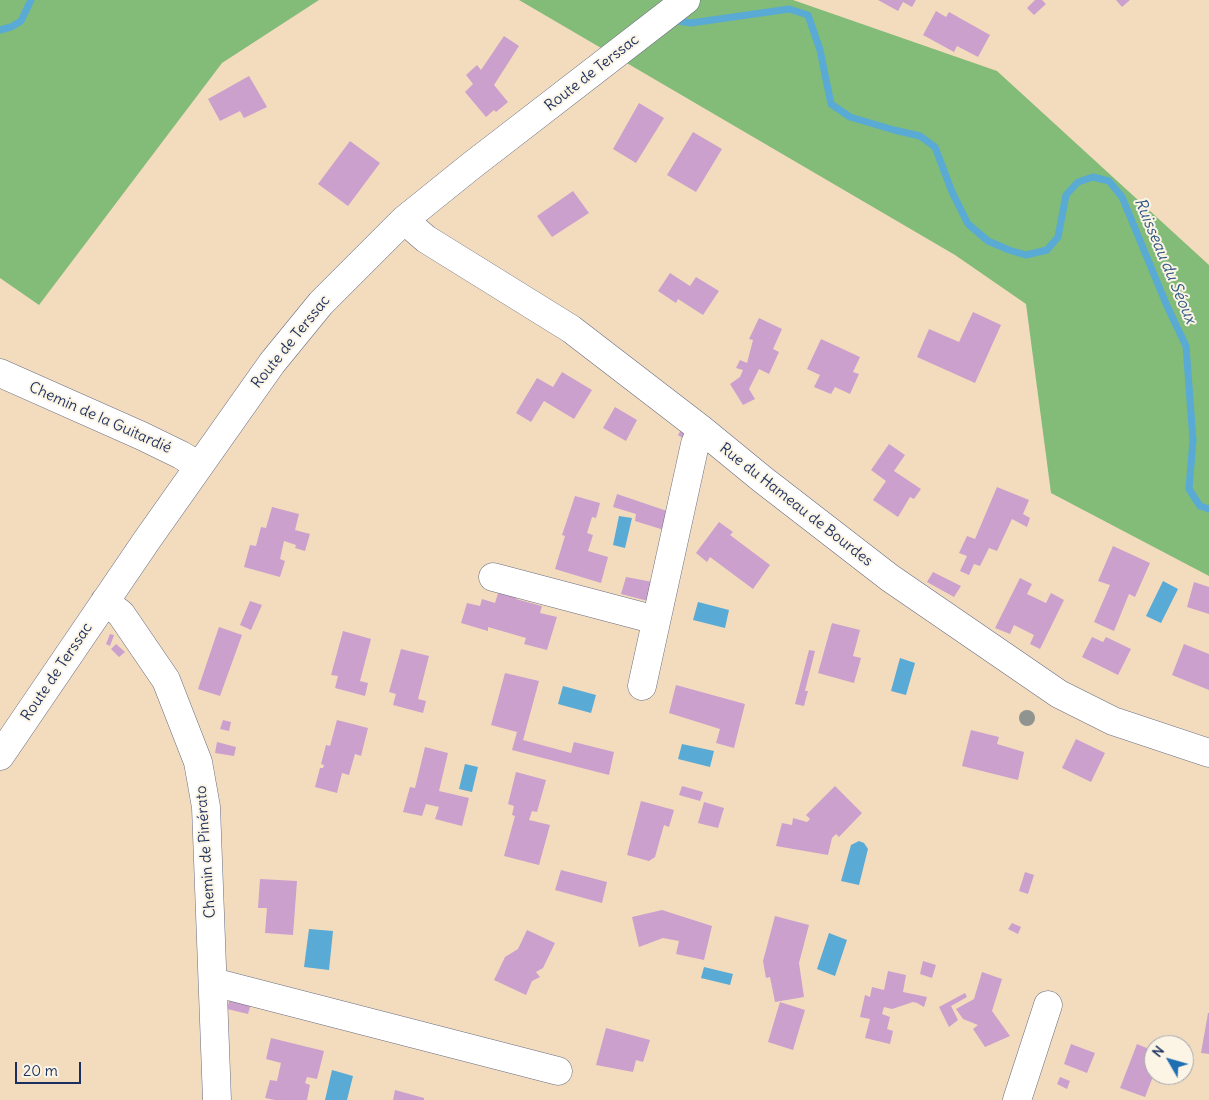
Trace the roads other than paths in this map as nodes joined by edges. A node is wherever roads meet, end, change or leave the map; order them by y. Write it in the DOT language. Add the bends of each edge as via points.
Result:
graph roads {
  1 [pos="679,6"];
  2 [pos="404,220"];
  3 [pos="0,373"];
  4 [pos="701,429"];
  5 [pos="199,466"];
  6 [pos="493,577"];
  7 [pos="105,601"];
  8 [pos="656,620"];
  9 [pos="642,686"];
  10 [pos="1209,753"];
  11 [pos="0,756"];
  12 [pos="213,982"];
  13 [pos="1048,1005"];
  14 [pos="558,1071"];
  15 [pos="217,1100"];
  16 [pos="1017,1100"];
  1 -- 2 [label="street, Route de Terssac"];
  2 -- 4 [label="street, Rue du Hameau de Bourdes" via="426,239 571,329"];
  2 -- 5 [label="street, Route de Terssac" via="321,303 272,363"];
  3 -- 5 [label="street, Chemin de la Guitardié" via="142,436"];
  4 -- 8 [label="street"];
  4 -- 10 [label="street, Rue du Hameau de Bourdes" via="890,578 1059,694 1113,721"];
  5 -- 7 [label="street, Route de Terssac"];
  6 -- 8 [label="street"];
  7 -- 11 [label="street, Route de Terssac"];
  7 -- 12 [label="street, Chemin de Pinérato" via="121,614 166,680 198,762 206,807"];
  8 -- 9 [label="street"];
  12 -- 14 [label="street"];
  12 -- 15 [label="street, Chemin de Pinérato"];
  13 -- 16 [label="street"];
}
